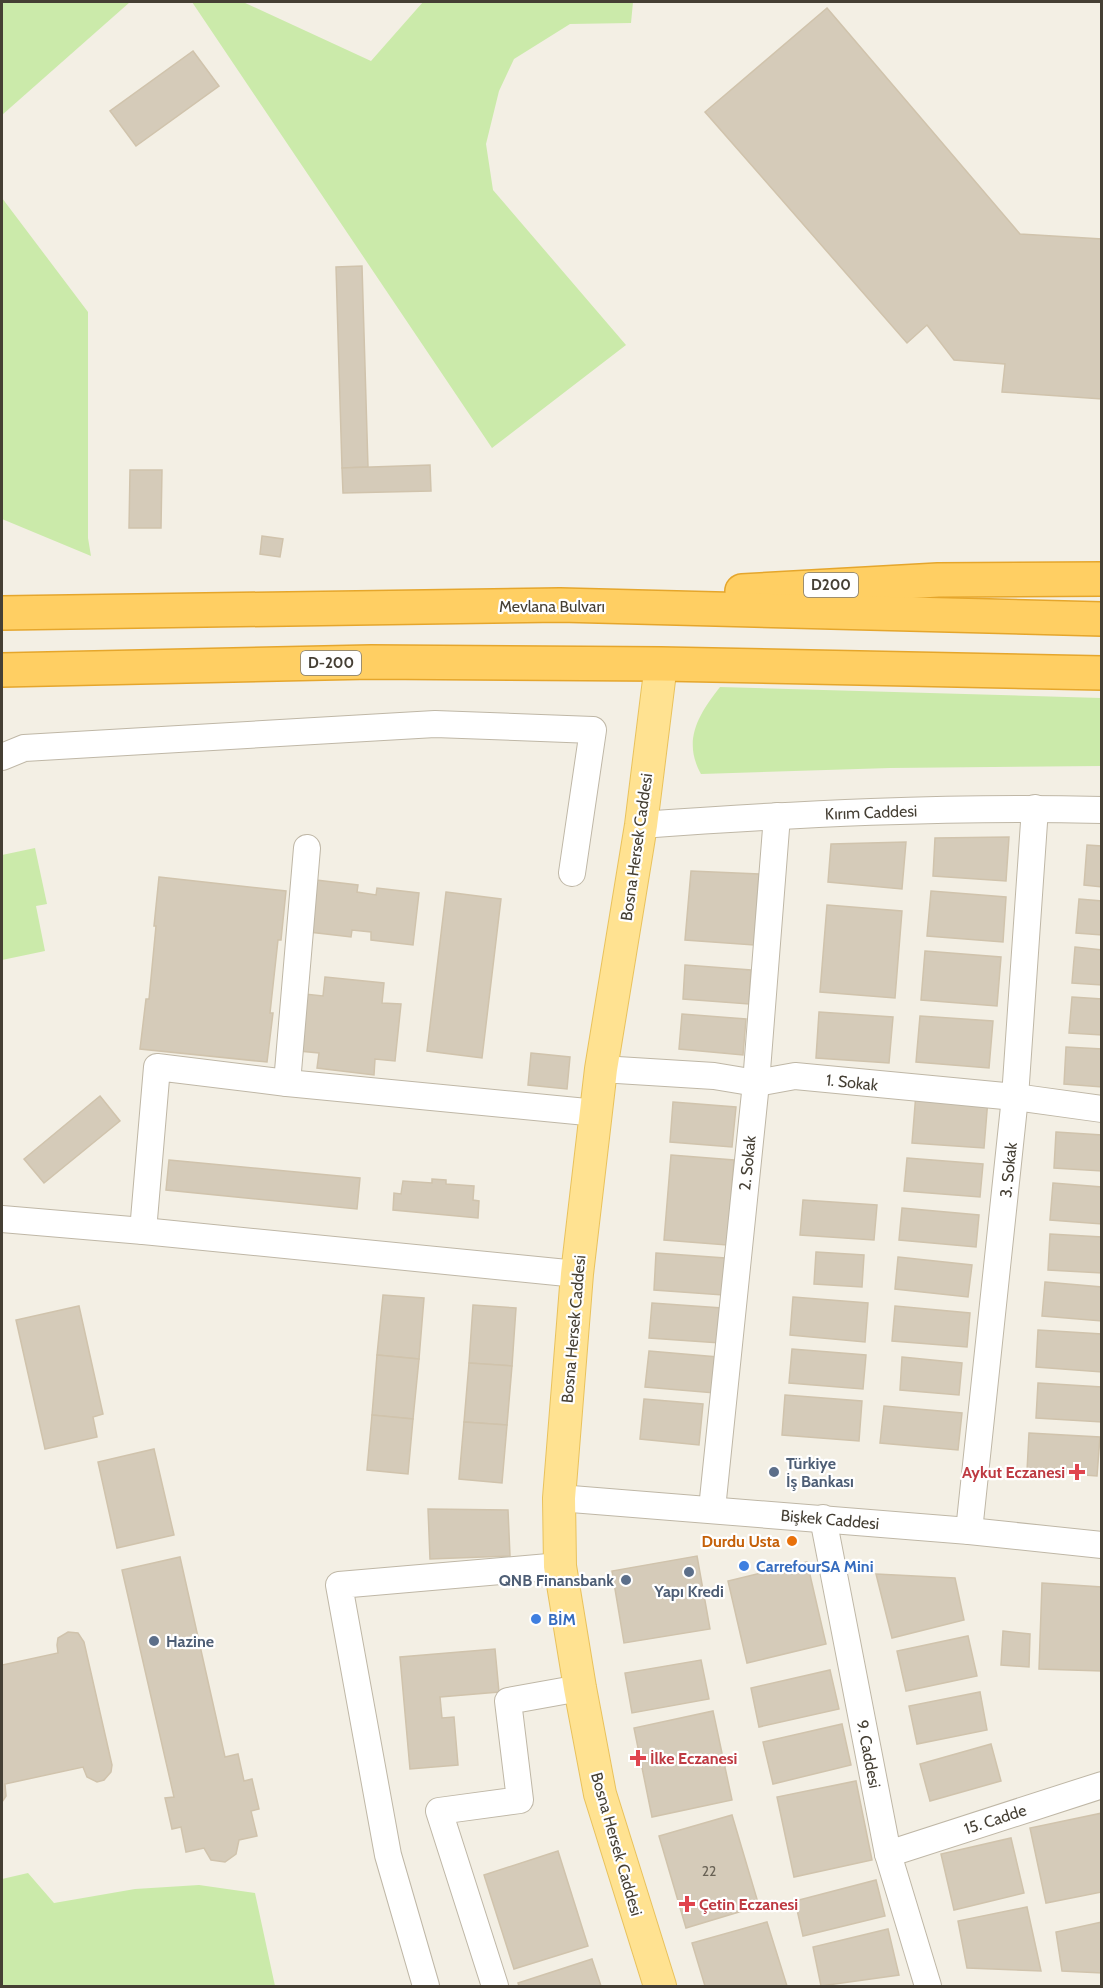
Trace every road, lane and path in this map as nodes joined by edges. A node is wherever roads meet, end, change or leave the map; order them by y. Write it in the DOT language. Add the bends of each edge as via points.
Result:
graph roads {
  1 [pos="1101,579"];
  2 [pos="560,605"];
  3 [pos="6,611"];
  4 [pos="1101,619"];
  5 [pos="661,664"];
  6 [pos="41,669"];
  7 [pos="2,670"];
  8 [pos="1101,673"];
  9 [pos="2,689"];
  10 [pos="2,757"];
  11 [pos="1035,808"];
  12 [pos="1101,810"];
  13 [pos="777,816"];
  14 [pos="641,825"];
  15 [pos="307,848"];
  16 [pos="572,873"];
  17 [pos="602,1069"];
  18 [pos="286,1083"];
  19 [pos="756,1083"];
  20 [pos="1016,1098"];
  21 [pos="1101,1109"];
  22 [pos="597,1113"];
  23 [pos="2,1219"];
  24 [pos="144,1230"];
  25 [pos="577,1274"];
  26 [pos="559,1498"];
  27 [pos="712,1509"];
  28 [pos="823,1518"];
  29 [pos="969,1531"];
  30 [pos="1101,1545"];
  31 [pos="561,1566"];
  32 [pos="580,1688"];
  33 [pos="1101,1785"];
  34 [pos="888,1854"];
  35 [pos="426,1986"];
  36 [pos="495,1986"];
  37 [pos="660,1986"];
  38 [pos="928,1986"];
  1 -- 2 [label="highway, D200" via="938,580"];
  2 -- 3 [label="highway, Mevlana Bulvarı"];
  2 -- 4 [label="highway, Mevlana Bulvarı"];
  5 -- 6 [label="highway, D-200" via="371,662"];
  5 -- 8 [label="highway"];
  5 -- 14 [label="main road, Bosna Hersek Caddesi"];
  6 -- 7 [label="highway, D-200"];
  6 -- 9 [label="highway"];
  10 -- 16 [label="street" via="24,748 435,724 593,730"];
  11 -- 12 [label="street, Kırım Caddesi"];
  11 -- 13 [label="street, Kırım Caddesi"];
  11 -- 20 [label="street, 3. Sokak"];
  13 -- 14 [label="street, Kırım Caddesi"];
  13 -- 19 [label="street, 2. Sokak"];
  14 -- 17 [label="main road, Bosna Hersek Caddesi"];
  15 -- 18 [label="street"];
  17 -- 19 [label="street, 1. Sokak" via="714,1076"];
  17 -- 22 [label="main road, Bosna Hersek Caddesi"];
  18 -- 22 [label="street"];
  18 -- 24 [label="street" via="157,1067"];
  19 -- 20 [label="street, 1. Sokak" via="795,1076"];
  19 -- 27 [label="street, 2. Sokak"];
  20 -- 21 [label="street, 1. Sokak"];
  20 -- 29 [label="street, 3. Sokak"];
  22 -- 25 [label="main road, Bosna Hersek Caddesi"];
  23 -- 24 [label="street"];
  24 -- 25 [label="street"];
  25 -- 26 [label="main road, Bosna Hersek Caddesi"];
  26 -- 27 [label="street, Bişkek Caddesi"];
  26 -- 31 [label="main road, Bosna Hersek Caddesi"];
  27 -- 28 [label="street, Bişkek Caddesi"];
  28 -- 29 [label="street, Bişkek Caddesi"];
  28 -- 34 [label="street, 9. Caddesi"];
  29 -- 30 [label="street, Bişkek Caddesi"];
  31 -- 32 [label="main road, Bosna Hersek Caddesi"];
  31 -- 35 [label="street" via="339,1585 388,1855"];
  32 -- 36 [label="street" via="508,1701 520,1800 439,1811"];
  32 -- 37 [label="main road, Bosna Hersek Caddesi" via="600,1794"];
  33 -- 34 [label="street, 15. Cadde"];
  34 -- 38 [label="street, 9. Caddesi"];
}
